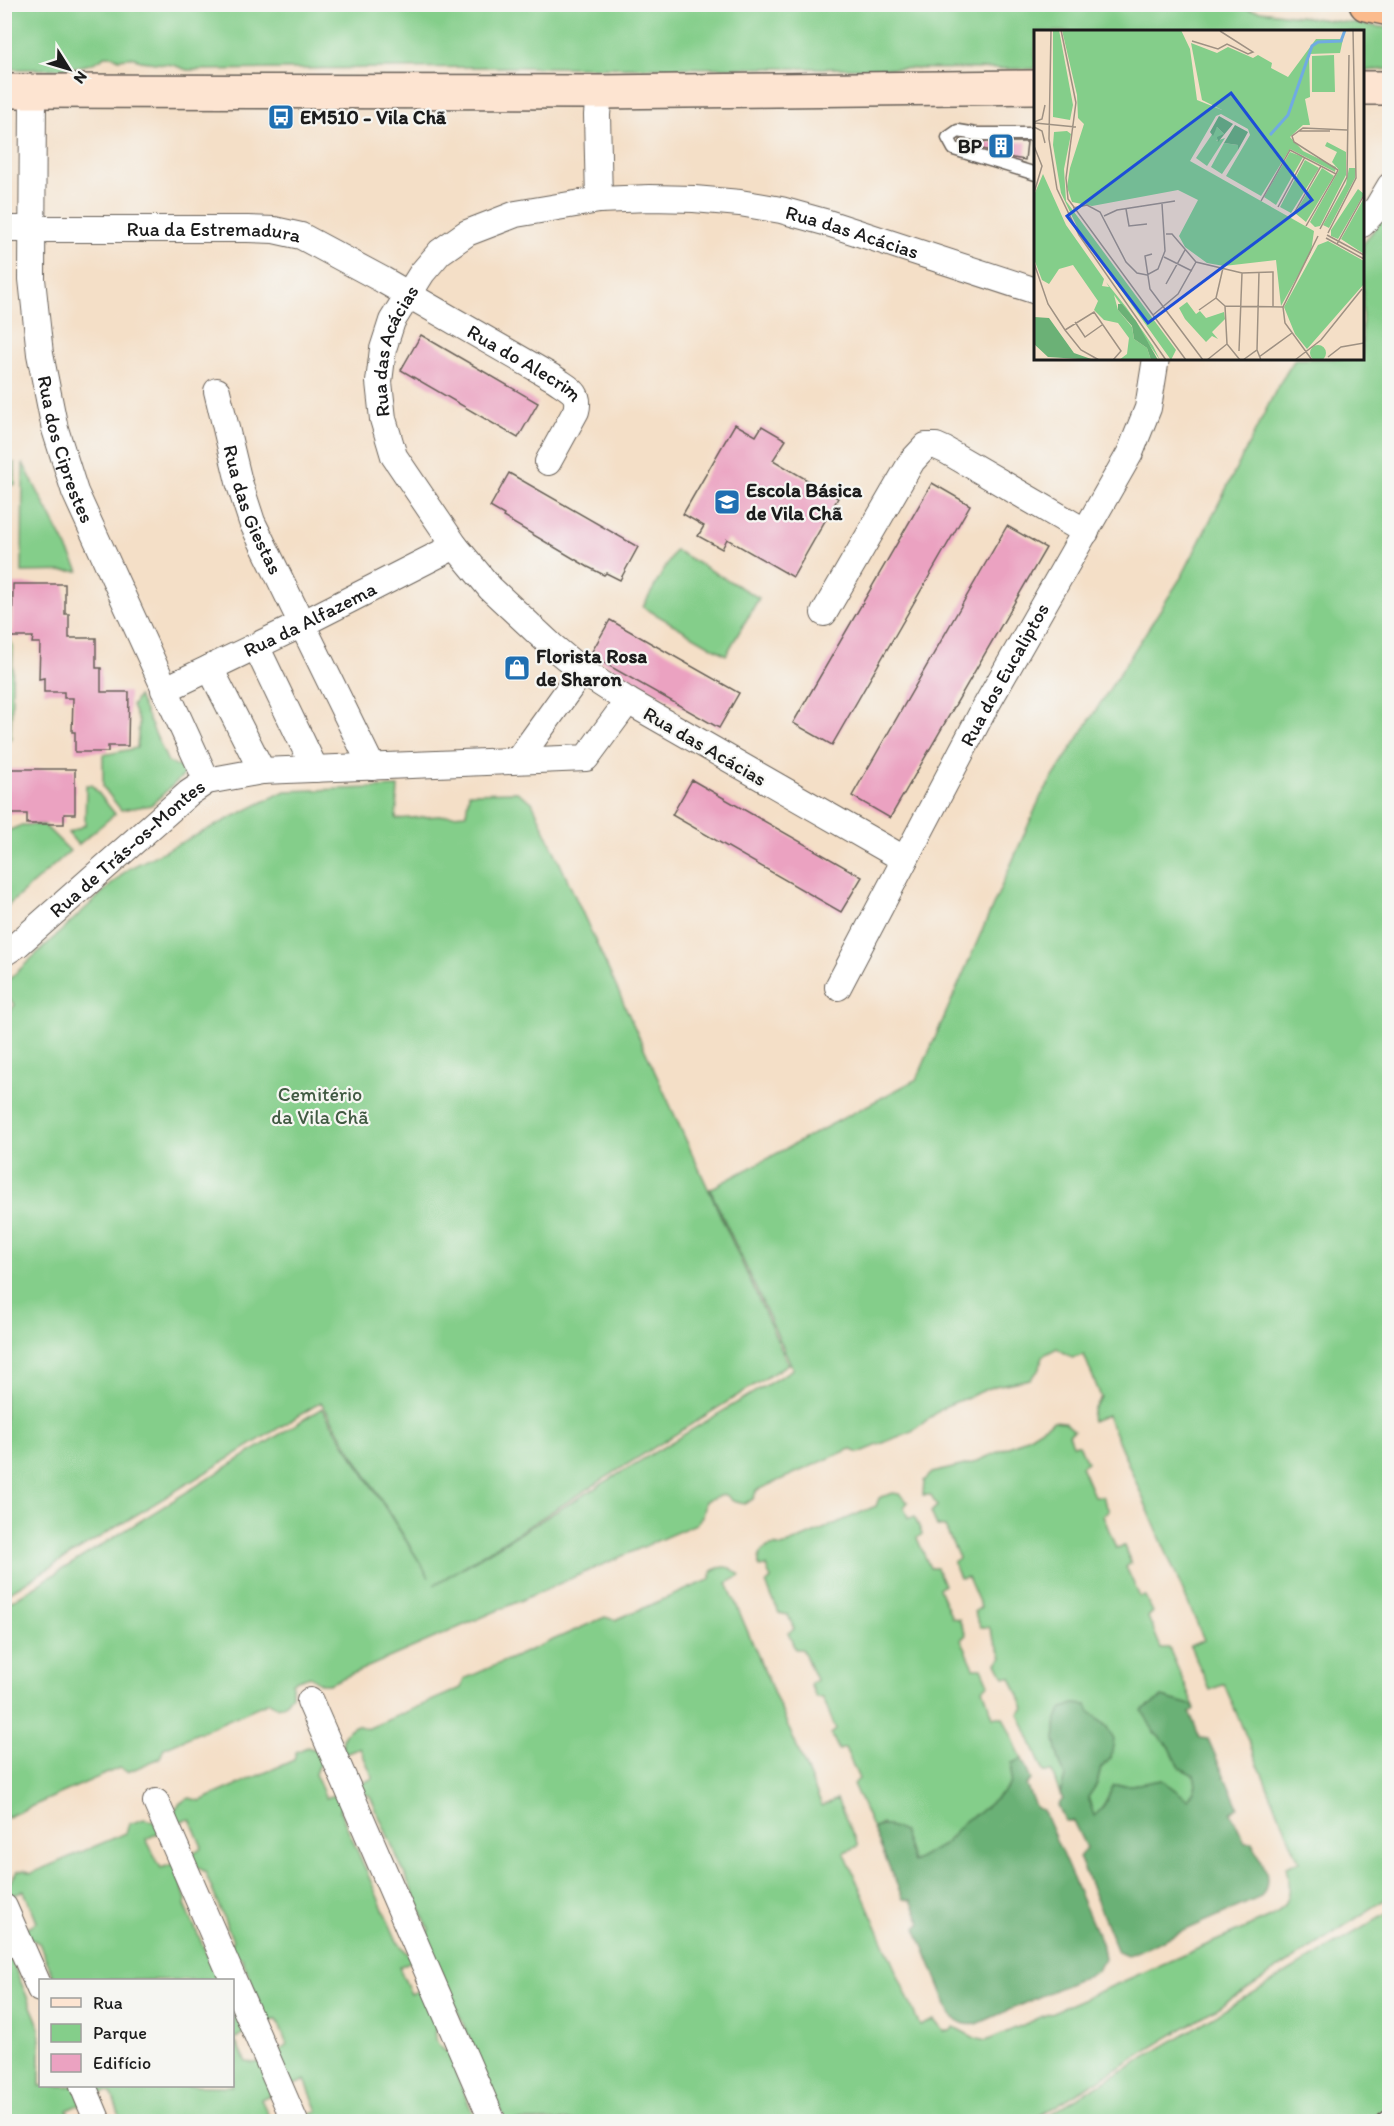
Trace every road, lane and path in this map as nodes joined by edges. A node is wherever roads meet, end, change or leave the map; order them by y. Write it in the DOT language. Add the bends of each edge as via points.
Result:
graph roads {
  1 [pos="1366,4"];
  2 [pos="1389,9"];
  3 [pos="1034,88"];
  4 [pos="1364,88"];
  5 [pos="1389,88"];
  6 [pos="19,91"];
  7 [pos="599,92"];
  8 [pos="1034,134"];
  9 [pos="1034,174"];
  10 [pos="1389,186"];
  11 [pos="599,200"];
  12 [pos="1364,222"];
  13 [pos="4,229"];
  14 [pos="33,229"];
  15 [pos="1034,291"];
  16 [pos="407,294"];
  17 [pos="1156,360"];
  18 [pos="217,391"];
  19 [pos="548,462"];
  20 [pos="1086,532"];
  21 [pos="455,546"];
  22 [pos="824,613"];
  23 [pos="302,624"];
  24 [pos="256,646"];
  25 [pos="210,668"];
  26 [pos="582,671"];
  27 [pos="164,690"];
  28 [pos="628,701"];
  29 [pos="518,760"];
  30 [pos="372,767"];
  31 [pos="315,769"];
  32 [pos="262,771"];
  33 [pos="207,781"];
  34 [pos="904,860"];
  35 [pos="4,953"];
  36 [pos="838,987"];
  37 [pos="310,1701"];
  38 [pos="156,1802"];
  39 [pos="4,1907"];
  40 [pos="234,1979"];
  41 [pos="234,1980"];
  42 [pos="39,1987"];
  43 [pos="84,2087"];
  44 [pos="1389,2115"];
  45 [pos="98,2121"];
  46 [pos="296,2121"];
  47 [pos="493,2121"];
  48 [pos="1381,2121"];
  1 -- 2 [label="highway"];
  3 -- 7 [label="main road"];
  4 -- 5 [label="main road"];
  6 -- 7 [label="main road"];
  6 -- 14 [label="street, Rua dos Ciprestes"];
  7 -- 11 [label="street"];
  8 -- 9 [label="lane" via="976,135 958,131 948,138 954,148"];
  10 -- 12 [label="street"];
  11 -- 15 [label="street, Rua das Acácias" via="694,199 781,210"];
  11 -- 16 [label="street, Rua das Acácias" via="516,214 467,233 440,252"];
  13 -- 14 [label="street, Rua da Estremadura"];
  14 -- 16 [label="street, Rua da Estremadura" via="274,230 301,236"];
  14 -- 27 [label="street, Rua dos Ciprestes" via="40,354 55,429 75,492"];
  16 -- 19 [label="street, Rua do Alecrim" via="574,393 576,411"];
  16 -- 21 [label="street, Rua das Acácias" via="383,349 379,382 383,419 394,456"];
  17 -- 20 [label="street, Rua dos Eucaliptos" via="1140,430"];
  18 -- 23 [label="street, Rua das Giestas" via="252,522"];
  20 -- 22 [label="street" via="945,450 926,446 912,462"];
  20 -- 34 [label="street, Rua dos Eucaliptos" via="982,711"];
  21 -- 23 [label="street, Rua da Alfazema"];
  21 -- 26 [label="street, Rua das Acácias" via="490,588"];
  23 -- 24 [label="street, Rua da Alfazema"];
  23 -- 30 [label="street"];
  24 -- 25 [label="street, Rua da Alfazema"];
  24 -- 31 [label="street"];
  25 -- 27 [label="street, Rua da Alfazema"];
  25 -- 32 [label="street"];
  26 -- 28 [label="street, Rua das Acácias"];
  26 -- 29 [label="street"];
  27 -- 33 [label="street, Rua dos Ciprestes"];
  28 -- 29 [label="street, Rua de Trás-os-Montes" via="586,758"];
  28 -- 34 [label="street, Rua das Acácias"];
  29 -- 30 [label="street, Rua de Trás-os-Montes"];
  30 -- 31 [label="street, Rua de Trás-os-Montes"];
  31 -- 32 [label="street, Rua de Trás-os-Montes"];
  32 -- 33 [label="street, Rua de Trás-os-Montes"];
  33 -- 35 [label="street, Rua de Trás-os-Montes"];
  34 -- 36 [label="street, Rua dos Eucaliptos"];
  37 -- 47 [label="street"];
  38 -- 40 [label="street"];
  39 -- 42 [label="street"];
  41 -- 46 [label="street"];
  43 -- 45 [label="street"];
  44 -- 48 [label="lane"];
}
